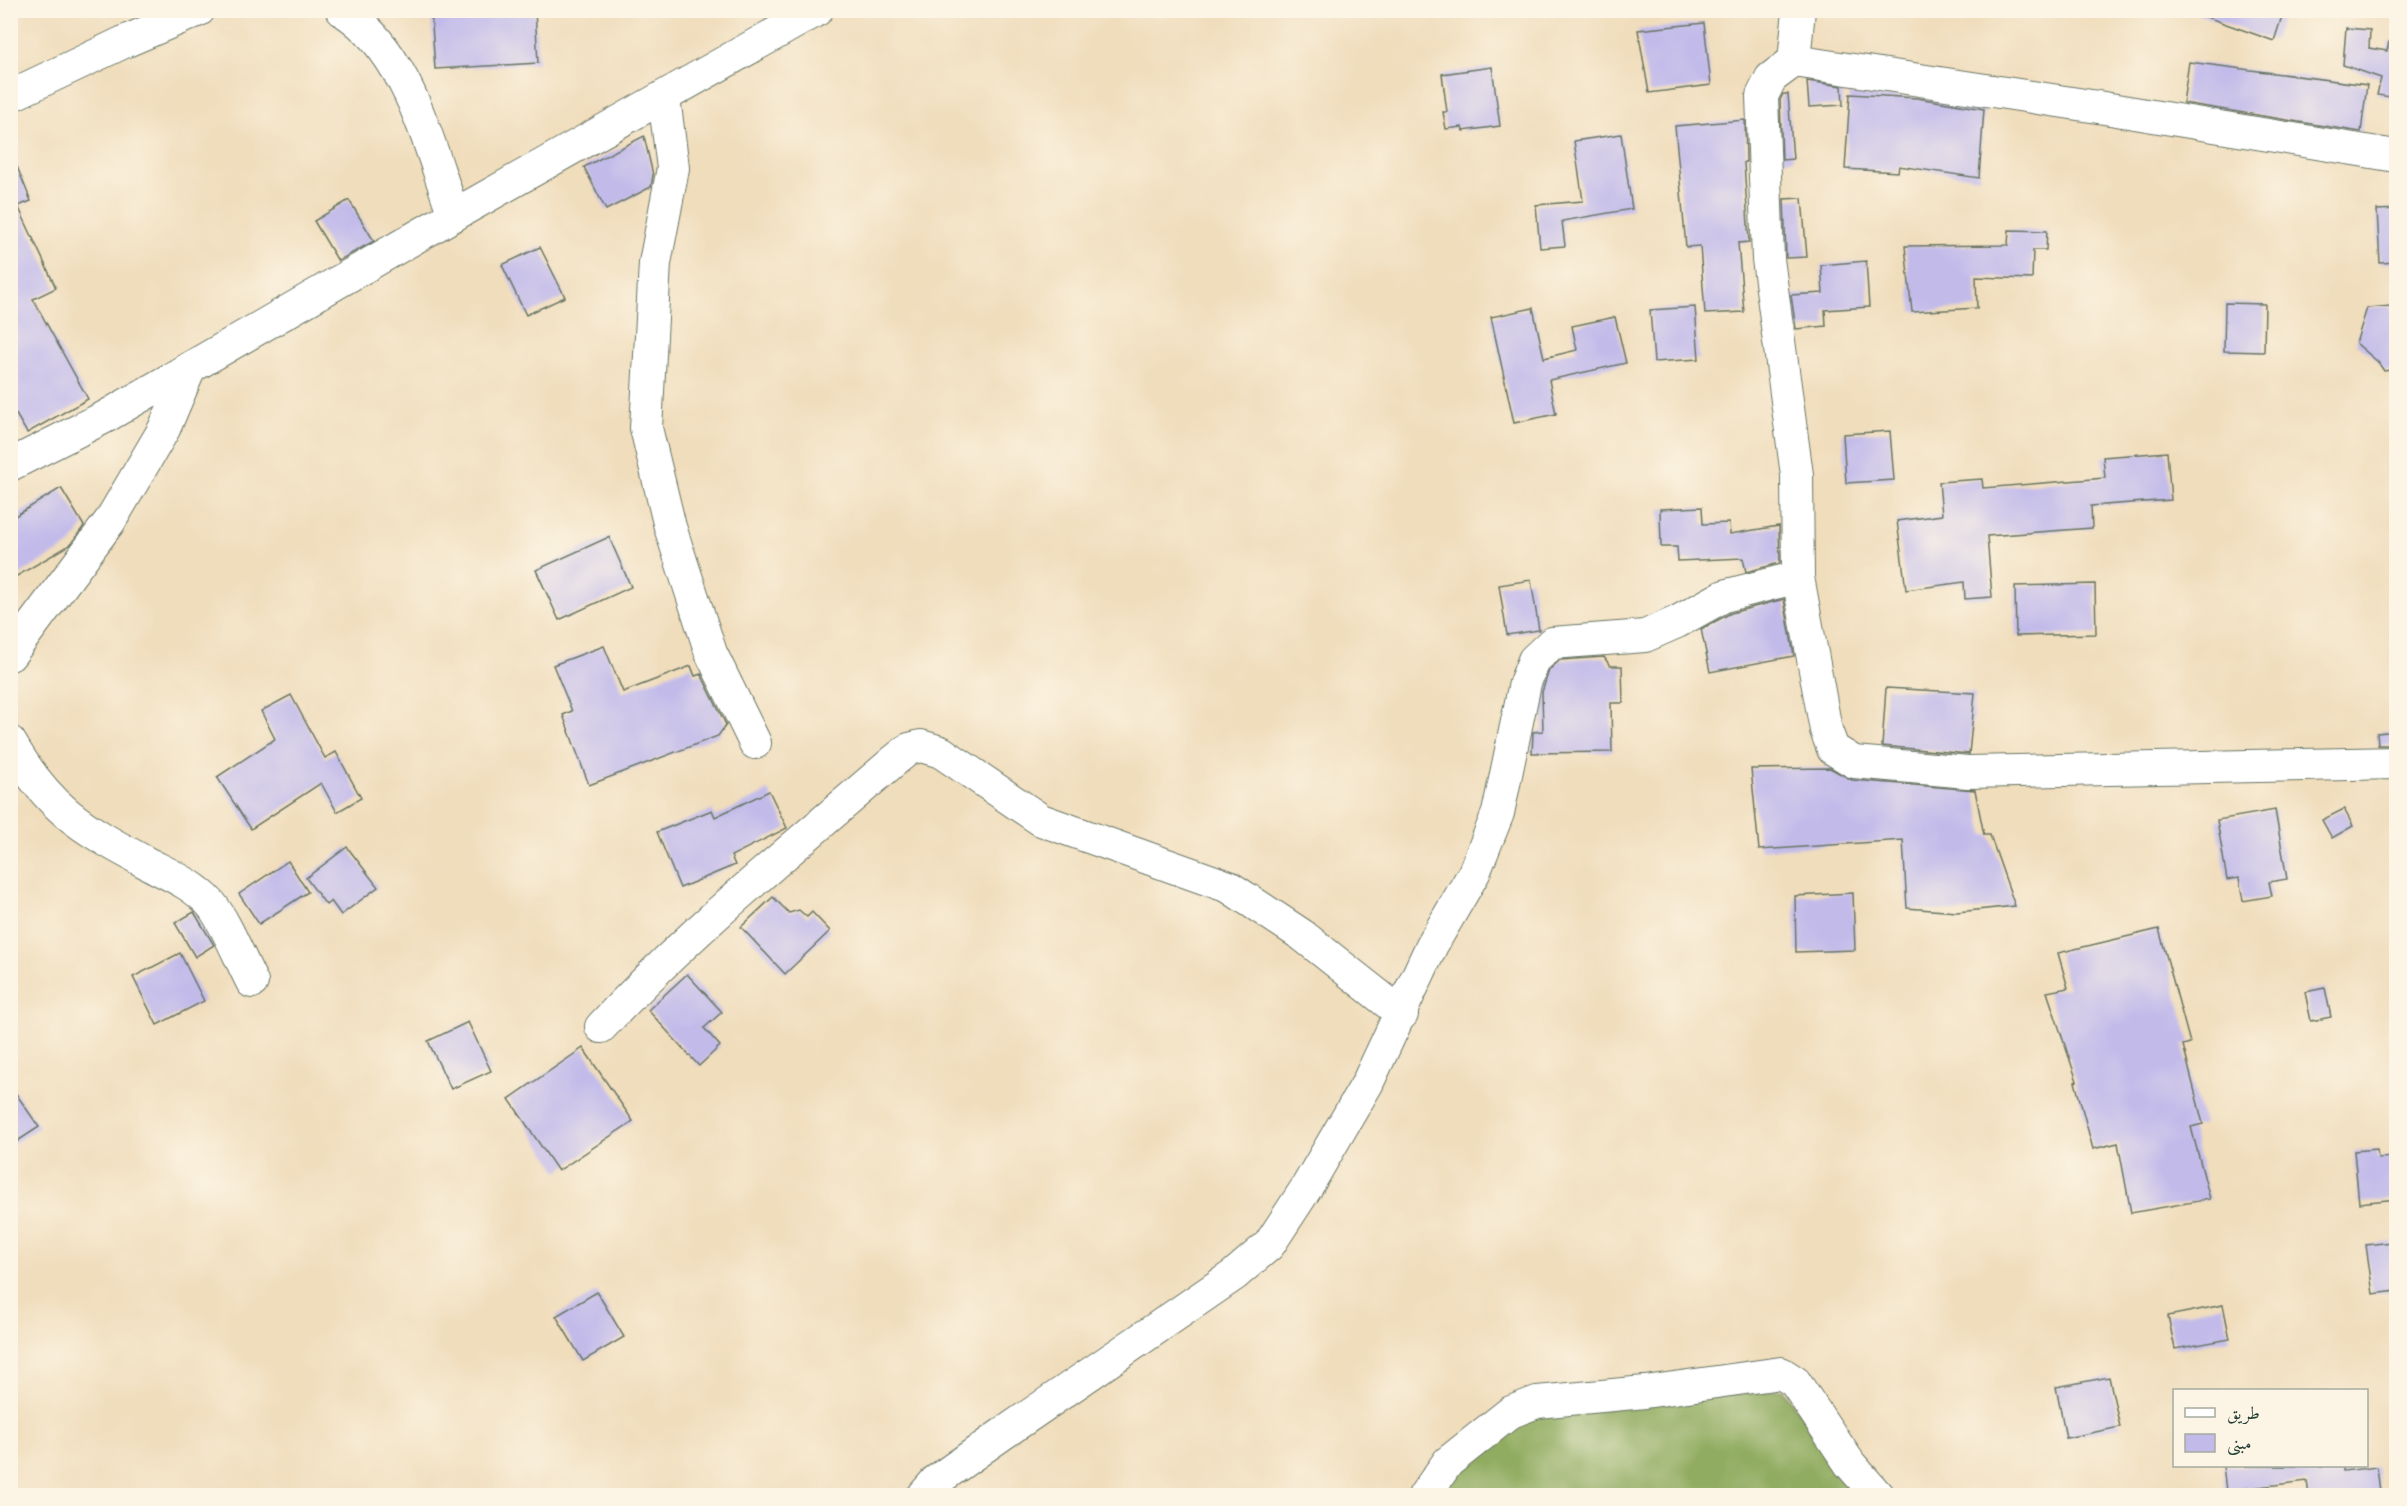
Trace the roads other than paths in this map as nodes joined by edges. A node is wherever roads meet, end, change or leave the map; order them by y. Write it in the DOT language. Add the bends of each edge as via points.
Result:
graph roads {
  1 [pos="199,10"];
  2 [pos="342,10"];
  3 [pos="817,10"];
  4 [pos="1799,10"];
  5 [pos="1794,62"];
  6 [pos="10,96"];
  7 [pos="664,98"];
  8 [pos="2397,156"];
  9 [pos="454,215"];
  10 [pos="190,368"];
  11 [pos="10,465"];
  12 [pos="1798,577"];
  13 [pos="10,655"];
  14 [pos="10,742"];
  15 [pos="755,743"];
  16 [pos="2397,763"];
  17 [pos="252,982"];
  18 [pos="1402,1014"];
  19 [pos="601,1027"];
  20 [pos="923,1496"];
  21 [pos="1424,1496"];
  22 [pos="1878,1496"];
  1 -- 6 [label="street"];
  2 -- 9 [label="street" via="382,46 413,104"];
  3 -- 7 [label="street"];
  4 -- 5 [label="street"];
  5 -- 8 [label="street"];
  5 -- 12 [label="street" via="1771,78 1762,96 1768,259 1797,475"];
  7 -- 9 [label="street"];
  7 -- 15 [label="street" via="673,168 655,263 646,428 670,527 711,653"];
  9 -- 10 [label="street"];
  10 -- 11 [label="street"];
  10 -- 13 [label="street" via="164,429 110,521"];
  12 -- 16 [label="street" via="1826,730 1833,749 1854,762 1968,772"];
  12 -- 18 [label="street" via="1724,596 1645,636 1552,643 1534,660 1525,683 1498,813 1474,873 1432,945"];
  14 -- 17 [label="street" via="51,802 94,834 176,876 211,905"];
  18 -- 19 [label="street" via="1302,935 1229,887 1041,820 941,752 921,746 909,749 895,760 774,865"];
  18 -- 20 [label="street" via="1367,1084 1269,1245 1234,1275 936,1481"];
  21 -- 22 [label="street" via="1448,1462 1511,1412 1537,1402 1781,1373 1795,1383"];
}
